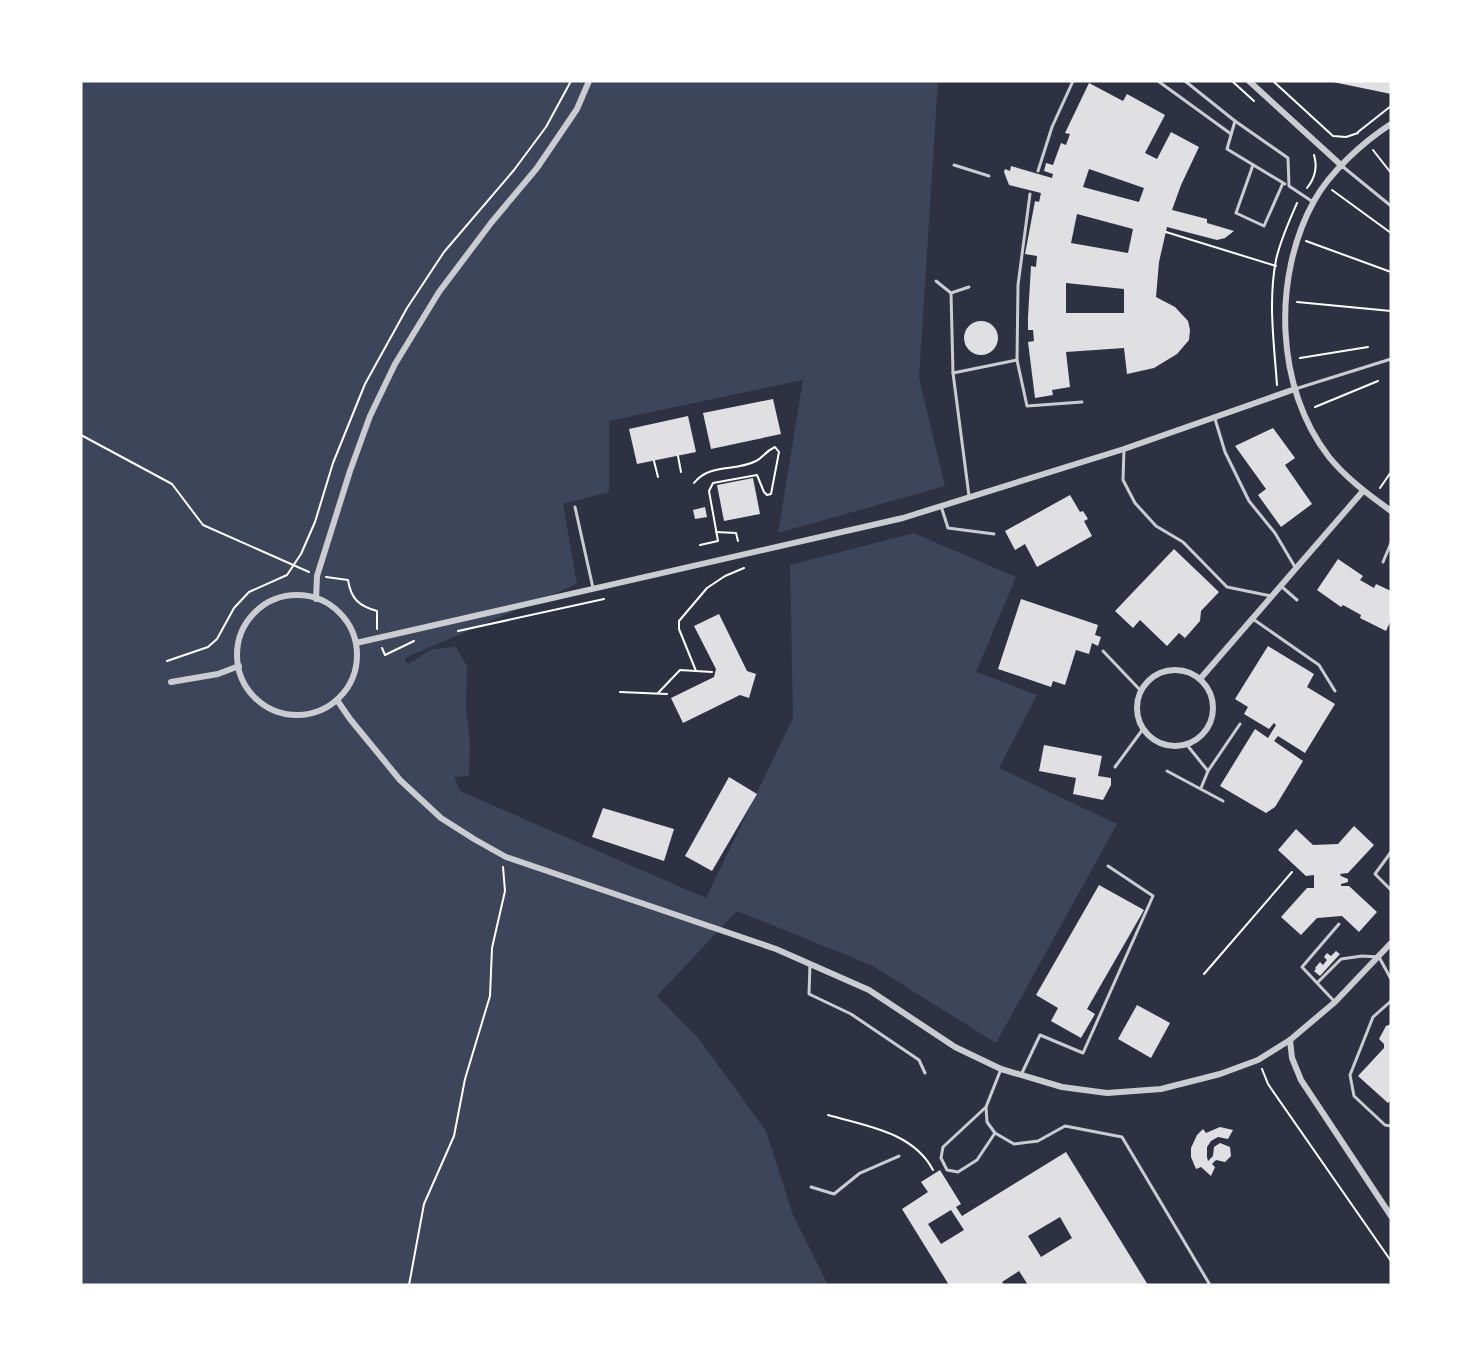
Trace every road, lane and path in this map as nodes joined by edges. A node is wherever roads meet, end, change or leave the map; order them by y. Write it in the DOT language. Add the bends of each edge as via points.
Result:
graph roads {
  1 [pos="589,81"];
  2 [pos="1073,81"];
  3 [pos="1158,81"];
  4 [pos="1185,81"];
  5 [pos="1232,81"];
  6 [pos="1249,81"];
  7 [pos="1273,81"];
  8 [pos="1257,104"];
  9 [pos="1391,106"];
  10 [pos="1235,121"];
  11 [pos="1391,124"];
  12 [pos="1358,133"];
  13 [pos="1231,134"];
  14 [pos="1365,143"];
  15 [pos="1307,149"];
  16 [pos="954,165"];
  17 [pos="1253,165"];
  18 [pos="1342,166"];
  19 [pos="1038,171"];
  20 [pos="1391,173"];
  21 [pos="989,176"];
  22 [pos="1284,183"];
  23 [pos="1324,185"];
  24 [pos="1289,186"];
  25 [pos="1030,194"];
  26 [pos="1301,194"];
  27 [pos="1313,202"];
  28 [pos="1391,206"];
  29 [pos="1166,232"];
  30 [pos="1391,233"];
  31 [pos="1299,238"];
  32 [pos="1276,266"];
  33 [pos="1391,272"];
  34 [pos="936,281"];
  35 [pos="969,287"];
  36 [pos="951,293"];
  37 [pos="1285,302"];
  38 [pos="1391,311"];
  39 [pos="1368,347"];
  40 [pos="1300,358"];
  41 [pos="1391,359"];
  42 [pos="1017,360"];
  43 [pos="953,373"];
  44 [pos="1378,381"];
  45 [pos="1294,389"];
  46 [pos="1278,396"];
  47 [pos="1082,402"];
  48 [pos="1315,407"];
  49 [pos="1215,418"];
  50 [pos="81,435"];
  51 [pos="1124,449"];
  52 [pos="678,456"];
  53 [pos="654,461"];
  54 [pos="681,472"];
  55 [pos="1391,472"];
  56 [pos="658,477"];
  57 [pos="694,483"];
  58 [pos="1380,488"];
  59 [pos="1363,491"];
  60 [pos="969,497"];
  61 [pos="941,506"];
  62 [pos="575,507"];
  63 [pos="1391,511"];
  64 [pos="714,522"];
  65 [pos="708,523"];
  66 [pos="716,532"];
  67 [pos="994,534"];
  68 [pos="738,542"];
  69 [pos="1391,543"];
  70 [pos="700,545"];
  71 [pos="1383,562"];
  72 [pos="744,568"];
  73 [pos="1296,569"];
  74 [pos="317,576"];
  75 [pos="1281,586"];
  76 [pos="594,589"];
  77 [pos="1272,597"];
  78 [pos="316,598"];
  79 [pos="603,599"];
  80 [pos="1297,600"];
  81 [pos="1252,619"];
  82 [pos="458,632"];
  83 [pos="377,637"];
  84 [pos="414,641"];
  85 [pos="356,643"];
  86 [pos="1103,651"];
  87 [pos="238,666"];
  88 [pos="696,671"];
  89 [pos="712,672"];
  90 [pos="1200,679"];
  91 [pos="171,682"];
  92 [pos="1141,691"];
  93 [pos="1335,691"];
  94 [pos="620,692"];
  95 [pos="658,693"];
  96 [pos="667,694"];
  97 [pos="337,700"];
  98 [pos="1240,724"];
  99 [pos="1143,729"];
  100 [pos="1187,745"];
  101 [pos="1115,767"];
  102 [pos="1167,771"];
  103 [pos="1208,771"];
  104 [pos="1200,788"];
  105 [pos="1223,801"];
  106 [pos="1391,852"];
  107 [pos="506,857"];
  108 [pos="1108,866"];
  109 [pos="1292,872"];
  110 [pos="1391,890"];
  111 [pos="1339,924"];
  112 [pos="1391,943"];
  113 [pos="1379,957"];
  114 [pos="811,963"];
  115 [pos="1204,974"];
  116 [pos="1391,979"];
  117 [pos="1318,982"];
  118 [pos="1391,1001"];
  119 [pos="1335,1002"];
  120 [pos="1290,1040"];
  121 [pos="1258,1060"];
  122 [pos="1001,1069"];
  123 [pos="925,1073"];
  124 [pos="1020,1076"];
  125 [pos="986,1107"];
  126 [pos="828,1115"];
  127 [pos="1391,1126"];
  128 [pos="994,1133"];
  129 [pos="899,1156"];
  130 [pos="933,1170"];
  131 [pos="811,1187"];
  132 [pos="1391,1216"];
  133 [pos="1391,1261"];
  134 [pos="409,1285"];
  135 [pos="1210,1285"];
  1 -- 74 [label="street" via="577,109 537,168 439,292 395,364 350,471"];
  2 -- 19 [label="lane"];
  3 -- 13 [label="lane"];
  4 -- 10 [label="lane"];
  5 -- 8 [label="path"];
  6 -- 18 [label="street"];
  7 -- 12 [label="path" via="1333,136"];
  9 -- 12 [label="path"];
  10 -- 13 [label="lane"];
  10 -- 24 [label="lane" via="1288,158"];
  11 -- 14 [label="street"];
  12 -- 14 [label="path"];
  13 -- 17 [label="lane" via="1227,149"];
  14 -- 18 [label="street"];
  14 -- 20 [label="path"];
  15 -- 26 [label="path" via="1315,156 1316,169 1313,180"];
  16 -- 21 [label="lane"];
  17 -- 22 [label="lane"];
  17 -- 22 [label="lane" via="1236,213 1264,226"];
  18 -- 23 [label="street"];
  18 -- 28 [label="lane"];
  22 -- 24 [label="lane"];
  23 -- 27 [label="street"];
  23 -- 30 [label="path"];
  24 -- 26 [label="lane"];
  25 -- 42 [label="lane" via="1018,285"];
  26 -- 27 [label="lane"];
  26 -- 32 [label="path"];
  27 -- 31 [label="street"];
  29 -- 32 [label="path"];
  31 -- 33 [label="path"];
  31 -- 37 [label="street"];
  32 -- 46 [label="path" via="1272,330"];
  34 -- 36 [label="lane"];
  35 -- 36 [label="lane"];
  36 -- 43 [label="lane"];
  37 -- 38 [label="path"];
  37 -- 45 [label="street" via="1288,361"];
  39 -- 40 [label="path"];
  41 -- 45 [label="lane"];
  42 -- 43 [label="lane"];
  42 -- 47 [label="lane" via="1028,406"];
  43 -- 60 [label="lane"];
  44 -- 48 [label="path"];
  45 -- 46 [label="street"];
  45 -- 59 [label="street" via="1328,456"];
  46 -- 49 [label="street"];
  49 -- 51 [label="street"];
  49 -- 73 [label="lane" via="1225,452 1249,501 1275,533"];
  50 -- 74 [label="path" via="172,484 203,525"];
  51 -- 60 [label="street"];
  51 -- 77 [label="lane" via="1123,480 1135,503 1156,526 1183,542 1227,587"];
  52 -- 54 [label="path"];
  53 -- 56 [label="path"];
  55 -- 58 [label="path"];
  57 -- 64 [label="path" via="702,473 758,461 775,447 779,452 771,494 764,492 757,475 713,483 709,491"];
  59 -- 63 [label="street"];
  59 -- 73 [label="street"];
  60 -- 61 [label="street"];
  61 -- 67 [label="lane" via="948,528"];
  61 -- 76 [label="street"];
  62 -- 76 [label="lane"];
  64 -- 65 [label="path"];
  64 -- 66 [label="path"];
  66 -- 68 [label="path" via="736,533"];
  66 -- 70 [label="path" via="718,541"];
  69 -- 71 [label="lane"];
  72 -- 88 [label="path" via="707,588 679,621"];
  73 -- 75 [label="street"];
  74 -- 78 [label="street"];
  74 -- 83 [label="path" via="348,580 355,600 377,611"];
  75 -- 77 [label="street"];
  75 -- 80 [label="lane"];
  76 -- 83 [label="street"];
  77 -- 81 [label="street"];
  78 -- 85 [label="street" via="342,615"];
  78 -- 87 [label="street" via="286,596 258,610 241,635"];
  79 -- 82 [label="path"];
  81 -- 90 [label="street"];
  81 -- 93 [label="lane" via="1319,665"];
  83 -- 84 [label="path" via="385,655"];
  83 -- 85 [label="street"];
  85 -- 97 [label="street" via="354,674"];
  86 -- 92 [label="lane"];
  87 -- 91 [label="street" via="218,674"];
  87 -- 97 [label="street" via="252,694 278,711 309,713"];
  88 -- 89 [label="path"];
  88 -- 95 [label="path" via="680,670"];
  90 -- 92 [label="street" via="1179,670 1168,671 1157,675"];
  90 -- 100 [label="street" via="1212,699 1212,721 1206,732"];
  92 -- 99 [label="street" via="1137,704"];
  94 -- 95 [label="path"];
  95 -- 96 [label="path"];
  97 -- 107 [label="street" via="416,795 441,818"];
  98 -- 103 [label="lane"];
  99 -- 100 [label="street" via="1162,744"];
  99 -- 101 [label="lane"];
  100 -- 103 [label="lane"];
  102 -- 104 [label="lane"];
  103 -- 104 [label="lane"];
  104 -- 105 [label="lane"];
  106 -- 110 [label="lane" via="1376,874"];
  107 -- 114 [label="street"];
  107 -- 134 [label="path" via="502,869 505,891 492,948 490,996 465,1079 454,1136 424,1204"];
  108 -- 124 [label="lane" via="1153,896 1083,1053 1040,1035"];
  109 -- 115 [label="path"];
  111 -- 117 [label="lane" via="1302,966"];
  112 -- 113 [label="street"];
  113 -- 116 [label="lane"];
  113 -- 117 [label="lane" via="1341,959"];
  113 -- 119 [label="street"];
  114 -- 122 [label="street" via="869,990 955,1047"];
  114 -- 123 [label="lane" via="809,994 851,1014 919,1060"];
  117 -- 119 [label="lane"];
  118 -- 127 [label="lane" via="1373,1017 1350,1075 1354,1096 1385,1125"];
  119 -- 120 [label="street"];
  120 -- 121 [label="street"];
  120 -- 132 [label="street" via="1301,1080"];
  121 -- 124 [label="street" via="1161,1089 1107,1093"];
  121 -- 133 [label="path" via="1268,1084"];
  122 -- 124 [label="street"];
  122 -- 125 [label="lane"];
  125 -- 128 [label="lane" via="987,1122"];
  125 -- 128 [label="lane" via="943,1147 947,1170 958,1172 977,1160"];
  126 -- 130 [label="path" via="904,1139 922,1153"];
  128 -- 135 [label="lane" via="1014,1144 1038,1141 1065,1126 1122,1137"];
  129 -- 131 [label="lane" via="860,1173 834,1194"];
}
